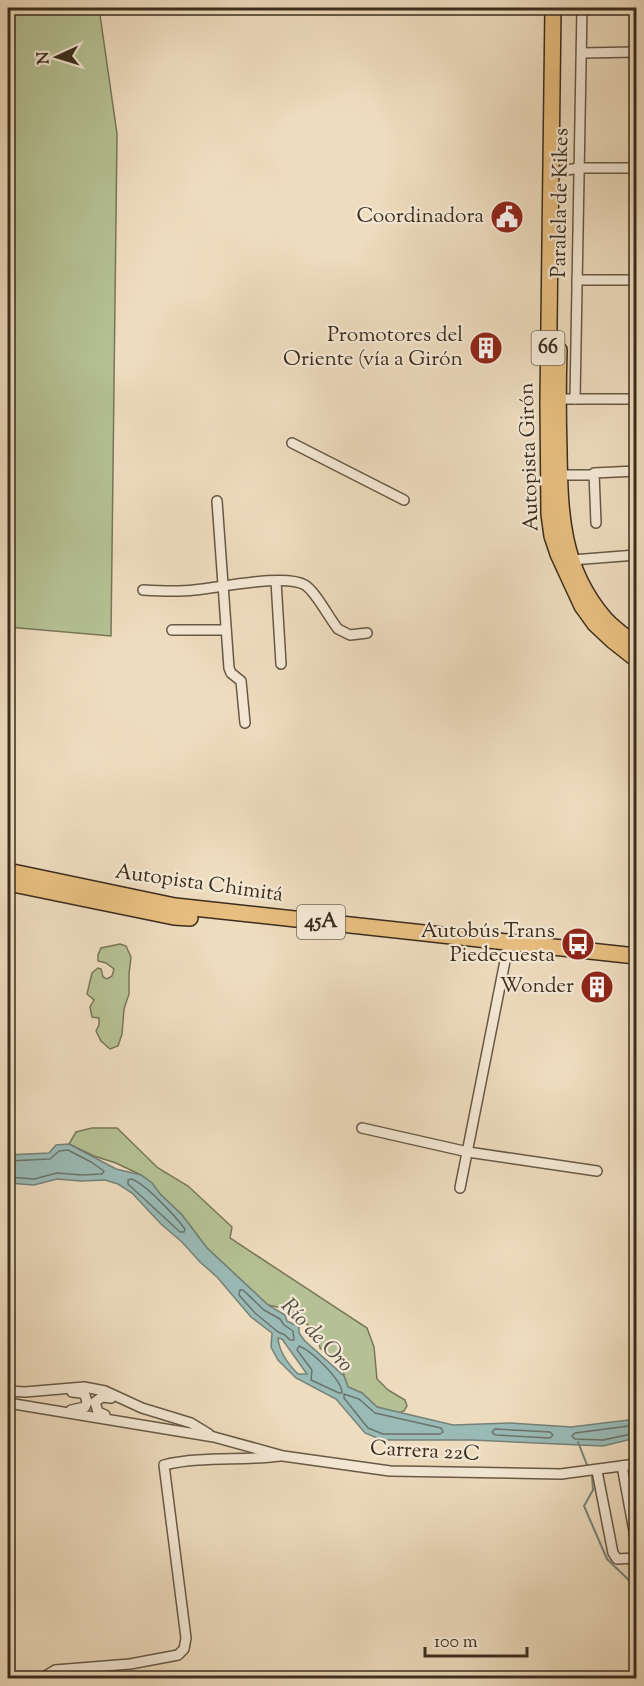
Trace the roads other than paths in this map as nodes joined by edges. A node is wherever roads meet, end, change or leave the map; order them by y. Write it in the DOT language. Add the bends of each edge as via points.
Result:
graph roads {
  1 [pos="553,8"];
  2 [pos="562,8"];
  3 [pos="582,8"];
  4 [pos="636,52"];
  5 [pos="582,53"];
  6 [pos="579,168"];
  7 [pos="636,168"];
  8 [pos="561,171"];
  9 [pos="577,280"];
  10 [pos="636,280"];
  11 [pos="558,399"];
  12 [pos="575,399"];
  13 [pos="636,399"];
  14 [pos="292,443"];
  15 [pos="636,471"];
  16 [pos="559,475"];
  17 [pos="593,475"];
  18 [pos="404,500"];
  19 [pos="217,501"];
  20 [pos="596,523"];
  21 [pos="636,555"];
  22 [pos="572,560"];
  23 [pos="276,582"];
  24 [pos="222,585"];
  25 [pos="143,590"];
  26 [pos="172,630"];
  27 [pos="226,630"];
  28 [pos="367,633"];
  29 [pos="636,645"];
  30 [pos="636,659"];
  31 [pos="281,664"];
  32 [pos="245,723"];
  33 [pos="8,871"];
  34 [pos="8,883"];
  35 [pos="507,951"];
  36 [pos="636,956"];
  37 [pos="636,966"];
  38 [pos="362,1128"];
  39 [pos="468,1152"];
  40 [pos="597,1171"];
  41 [pos="460,1188"];
  42 [pos="56,1390"];
  43 [pos="8,1391"];
  44 [pos="126,1401"];
  45 [pos="8,1403"];
  46 [pos="56,1410"];
  47 [pos="118,1420"];
  48 [pos="214,1437"];
  49 [pos="283,1456"];
  50 [pos="636,1464"];
  51 [pos="622,1466"];
  52 [pos="597,1471"];
  53 [pos="636,1542"];
  54 [pos="636,1558"];
  55 [pos="42,1678"];
  1 -- 30 [label="highway, Autopista Girón / 66" via="549,514 558,554 582,606 595,624"];
  2 -- 8 [label="highway, Autopista Girón / 66"];
  3 -- 5 [label="street, Paralela de Kikes"];
  4 -- 5 [label="street"];
  5 -- 6 [label="street, Paralela de Kikes"];
  6 -- 7 [label="street"];
  6 -- 8 [label="street"];
  6 -- 9 [label="street, Paralela de Kikes"];
  8 -- 11 [label="highway, Autopista Girón / 66"];
  9 -- 10 [label="street"];
  9 -- 12 [label="street, Paralela de Kikes"];
  11 -- 12 [label="street"];
  11 -- 16 [label="highway, Autopista Girón / 66"];
  12 -- 13 [label="street"];
  14 -- 18 [label="street"];
  15 -- 17 [label="street"];
  16 -- 17 [label="street"];
  16 -- 22 [label="highway, Autopista Girón / 66" via="564,537"];
  17 -- 20 [label="street"];
  19 -- 24 [label="street"];
  21 -- 22 [label="street"];
  22 -- 29 [label="highway, Autopista Girón / 66" via="585,591 600,612"];
  23 -- 24 [label="street"];
  23 -- 28 [label="street" via="303,583 338,629 350,635"];
  23 -- 31 [label="street"];
  24 -- 25 [label="street" via="195,590"];
  24 -- 27 [label="street"];
  26 -- 27 [label="street"];
  27 -- 32 [label="street" via="229,668 241,681"];
  33 -- 36 [label="highway, Autopista Chimitá / 45A" via="175,906"];
  34 -- 35 [label="highway, Autopista Chimitá / 45A" via="174,917"];
  35 -- 37 [label="highway, Autopista Chimitá / 45A"];
  35 -- 39 [label="street"];
  38 -- 39 [label="street"];
  39 -- 40 [label="street"];
  39 -- 41 [label="street"];
  42 -- 43 [label="street, Carrera 22C"];
  42 -- 44 [label="street, Carrera 22C" via="84,1387"];
  42 -- 46 [label="street" via="81,1393 86,1395 87,1402 79,1409"];
  44 -- 47 [label="street" via="102,1397 95,1402 98,1412"];
  44 -- 48 [label="street, Carrera 22C" via="191,1423"];
  45 -- 46 [label="street, Carrera 22C"];
  46 -- 47 [label="street, Carrera 22C"];
  47 -- 48 [label="street, Carrera 22C"];
  48 -- 49 [label="street, Carrera 22C"];
  49 -- 52 [label="street, Carrera 22C" via="390,1471"];
  49 -- 55 [label="street" via="164,1465 186,1638 178,1655 130,1664 55,1670"];
  50 -- 51 [label="street, Carrera 22C"];
  51 -- 52 [label="street, Carrera 22C"];
  51 -- 53 [label="street"];
  52 -- 54 [label="street" via="613,1553 617,1559"];
}
